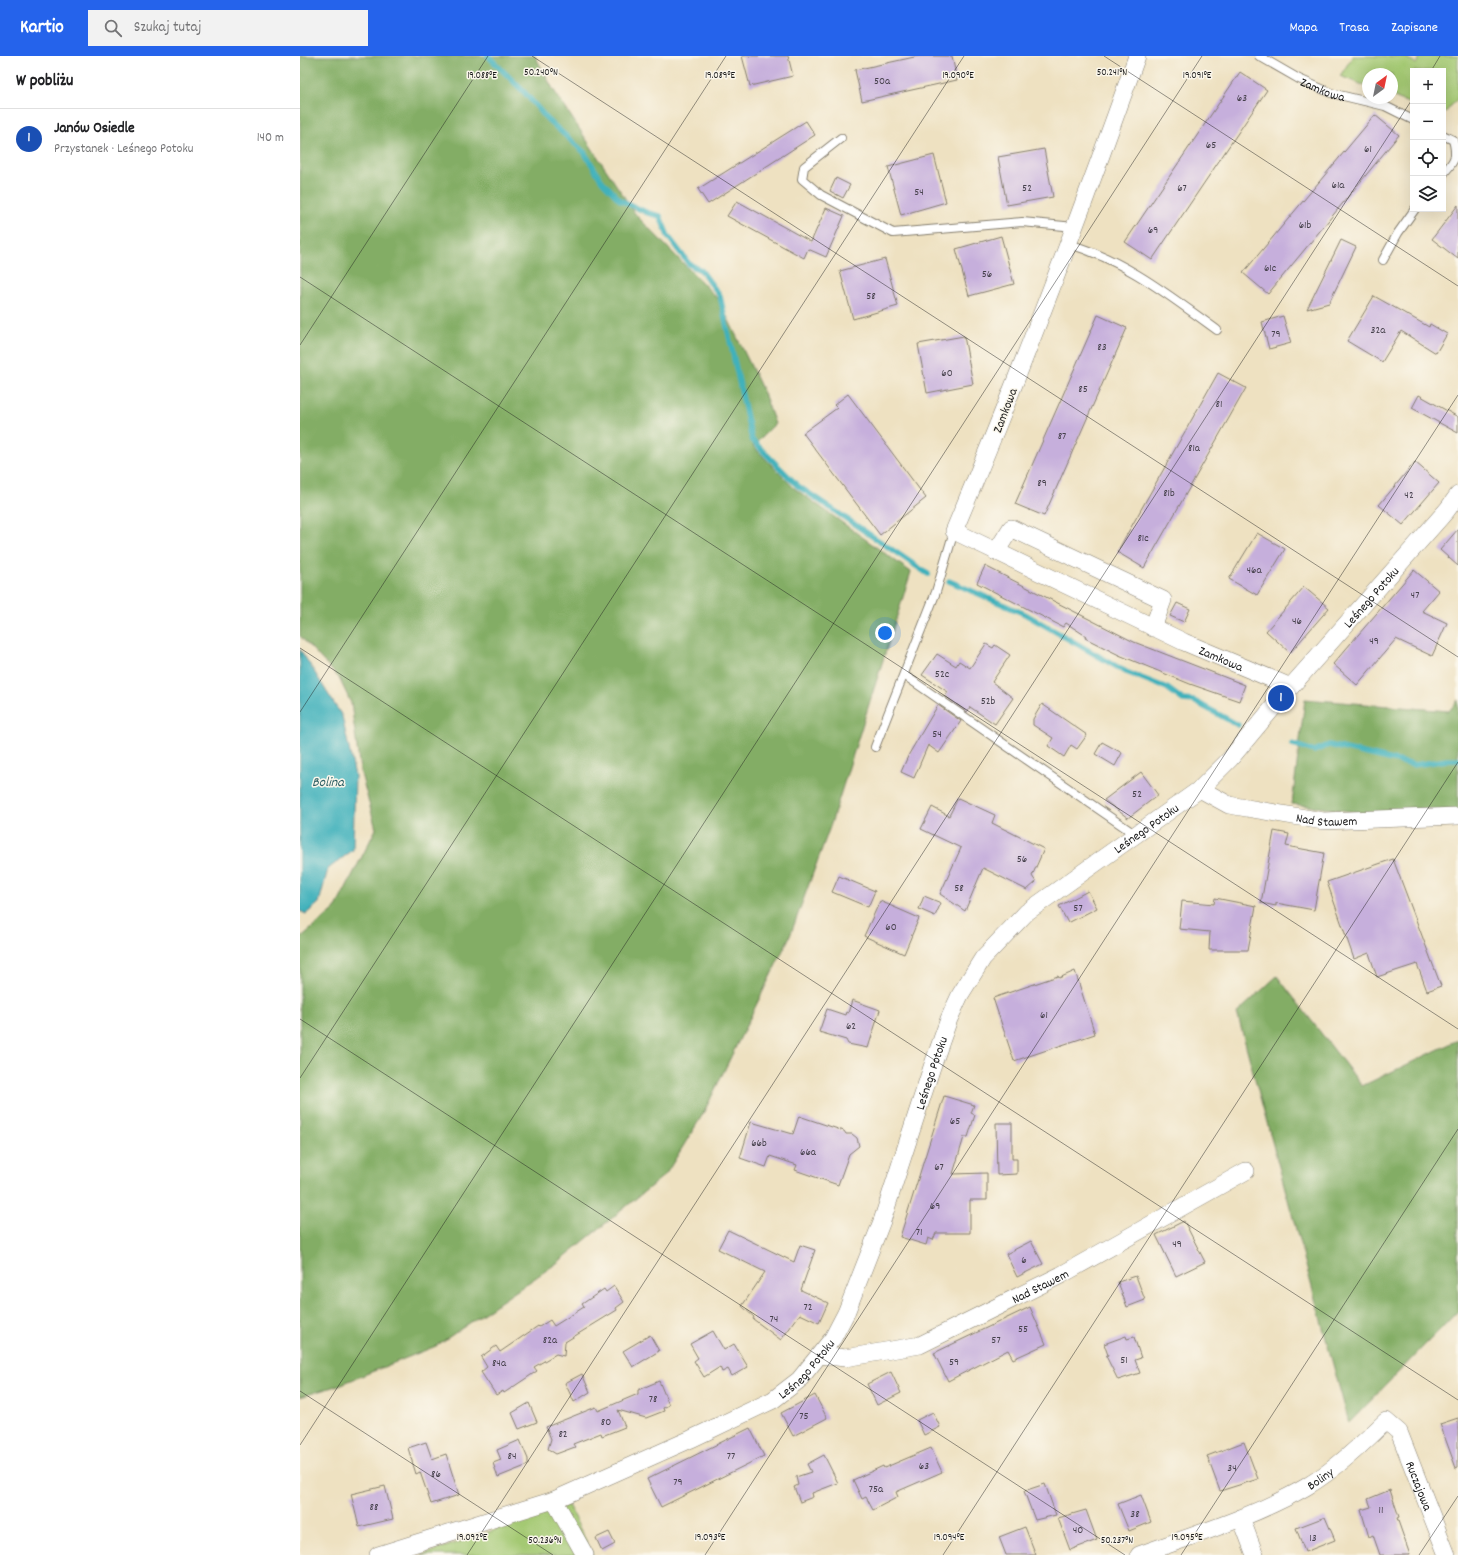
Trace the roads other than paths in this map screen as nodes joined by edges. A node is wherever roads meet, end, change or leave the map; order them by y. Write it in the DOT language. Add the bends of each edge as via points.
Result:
graph roads {
  1 [pos="1137,56"];
  2 [pos="1259,56"];
  3 [pos="1410,118"];
  4 [pos="1446,136"];
  5 [pos="841,138"];
  6 [pos="1446,170"];
  7 [pos="1413,212"];
  8 [pos="1075,227"];
  9 [pos="1068,244"];
  10 [pos="1383,260"];
  11 [pos="1217,330"];
  12 [pos="1458,495"];
  13 [pos="954,531"];
  14 [pos="996,552"];
  15 [pos="1153,628"];
  16 [pos="904,675"];
  17 [pos="1291,687"];
  18 [pos="875,747"];
  19 [pos="1200,790"];
  20 [pos="1458,816"];
  21 [pos="1136,836"];
  22 [pos="1246,1171"];
  23 [pos="820,1355"];
  24 [pos="1386,1421"];
  25 [pos="554,1500"];
  26 [pos="1241,1518"];
  27 [pos="378,1555"];
  28 [pos="585,1555"];
  29 [pos="1139,1555"];
  30 [pos="1255,1555"];
  31 [pos="1447,1555"];
  1 -- 8 [label="street, Zamkowa"];
  2 -- 3 [label="lane, Zamkowa" via="1299,79 1331,93 1385,106"];
  4 -- 6 [label="lane" via="1453,140 1457,151 1455,160"];
  5 -- 8 [label="lane" via="804,167 802,180 821,195 893,233 1022,222"];
  7 -- 10 [label="lane"];
  8 -- 9 [label="street, Zamkowa"];
  9 -- 11 [label="lane" via="1093,251 1159,288"];
  9 -- 13 [label="street, Zamkowa" via="984,461"];
  12 -- 17 [label="street, Leśnego Potoku"];
  13 -- 14 [label="street, Zamkowa"];
  13 -- 16 [label="lane" via="936,592"];
  14 -- 15 [label="street, Zamkowa"];
  14 -- 15 [label="street" via="1011,528 1163,600"];
  15 -- 17 [label="street, Zamkowa"];
  16 -- 18 [label="lane"];
  16 -- 21 [label="lane"];
  17 -- 19 [label="street, Leśnego Potoku"];
  19 -- 20 [label="street, Nad Stawem" via="1228,804 1323,821"];
  19 -- 21 [label="street, Leśnego Potoku"];
  21 -- 23 [label="street, Leśnego Potoku" via="1028,912 1000,938 973,971 949,1019 882,1221 849,1306 833,1338"];
  22 -- 23 [label="street, Nad Stawem" via="1061,1275 920,1345 845,1358"];
  23 -- 25 [label="street, Leśnego Potoku" via="799,1380 773,1400"];
  24 -- 26 [label="street, Boliny" via="1348,1458 1306,1487"];
  24 -- 31 [label="street, Ruczajowa" via="1400,1432"];
  25 -- 27 [label="street, Leśnego Potoku"];
  25 -- 28 [label="street"];
  26 -- 29 [label="street, Boliny"];
  26 -- 30 [label="street"];
}
